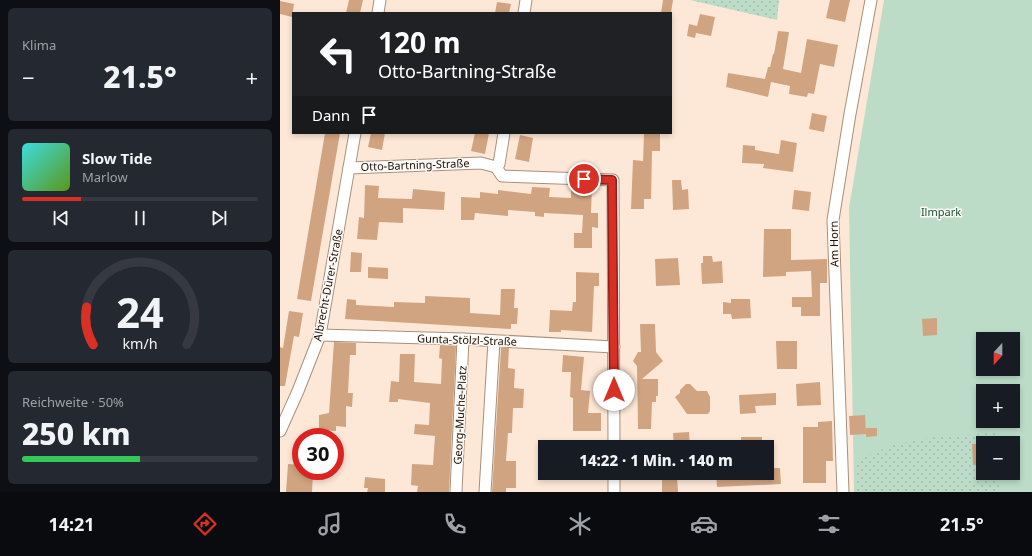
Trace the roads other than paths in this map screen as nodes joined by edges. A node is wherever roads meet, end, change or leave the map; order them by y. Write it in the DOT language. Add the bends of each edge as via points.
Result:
graph roads {
  1 [pos="380,0"];
  2 [pos="526,0"];
  3 [pos="871,0"];
  4 [pos="378,12"];
  5 [pos="524,12"];
  6 [pos="355,134"];
  7 [pos="504,134"];
  8 [pos="496,167"];
  9 [pos="348,168"];
  10 [pos="320,335"];
  11 [pos="463,339"];
  12 [pos="494,340"];
  13 [pos="614,347"];
  14 [pos="280,431"];
  15 [pos="614,440"];
  16 [pos="614,480"];
  17 [pos="456,492"];
  18 [pos="485,492"];
  19 [pos="614,492"];
  20 [pos="843,492"];
  1 -- 4 [label="street"];
  2 -- 5 [label="street"];
  3 -- 20 [label="street, Am Horn" via="833,220"];
  6 -- 9 [label="street, Albrecht-Dürer-Straße"];
  7 -- 8 [label="street" via="499,164"];
  8 -- 9 [label="street, Otto-Bartning-Straße" via="481,163"];
  8 -- 13 [label="street" via="502,176 612,180"];
  9 -- 10 [label="street, Albrecht-Dürer-Straße"];
  10 -- 11 [label="street, Gunta-Stölzl-Straße"];
  10 -- 14 [label="street, Albrecht-Dürer-Straße"];
  11 -- 12 [label="street, Gunta-Stölzl-Straße"];
  11 -- 17 [label="street, Georg-Muche-Platz"];
  12 -- 13 [label="street, Gunta-Stölzl-Straße"];
  12 -- 18 [label="street"];
  13 -- 15 [label="street"];
  16 -- 19 [label="street"];
}
